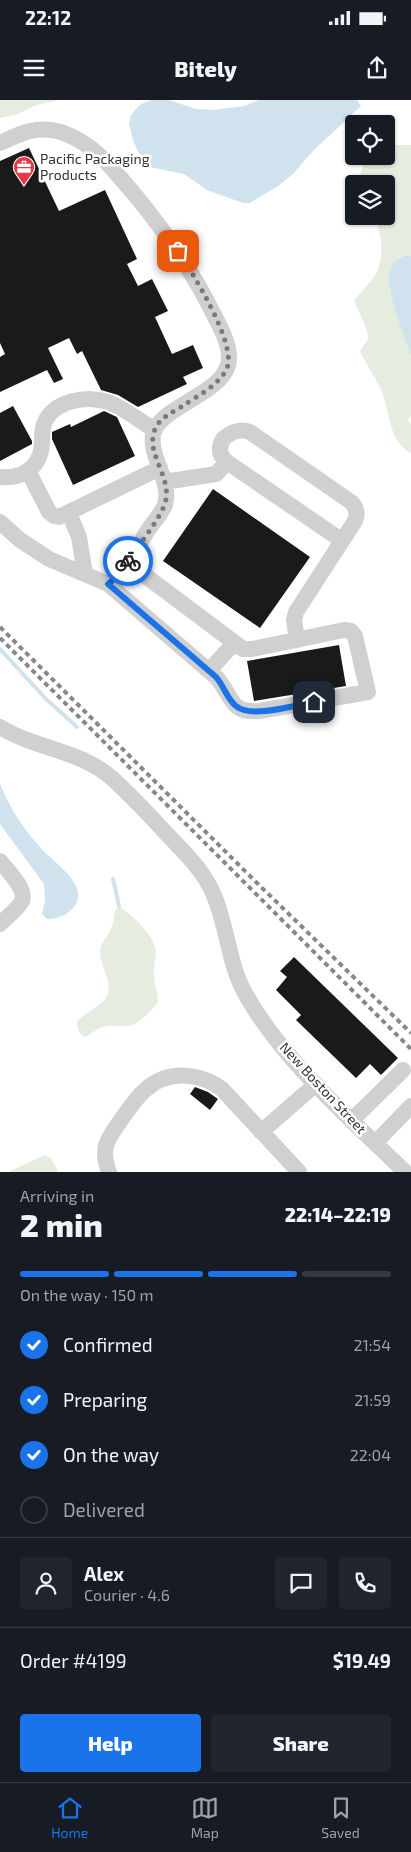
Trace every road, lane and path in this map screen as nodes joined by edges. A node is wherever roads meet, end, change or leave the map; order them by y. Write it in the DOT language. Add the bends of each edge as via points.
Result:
graph roads {
  1 [pos="0,143"];
  2 [pos="155,430"];
  3 [pos="227,462"];
  4 [pos="28,471"];
  5 [pos="162,475"];
  6 [pos="0,477"];
  7 [pos="69,513"];
  8 [pos="0,522"];
  9 [pos="342,540"];
  10 [pos="127,562"];
  11 [pos="85,574"];
  12 [pos="108,584"];
  13 [pos="297,640"];
  14 [pos="234,643"];
  15 [pos="209,671"];
  16 [pos="0,727"];
  17 [pos="0,861"];
  18 [pos="0,924"];
  19 [pos="403,1070"];
  20 [pos="316,1084"];
  21 [pos="411,1106"];
  22 [pos="352,1120"];
  23 [pos="261,1132"];
  24 [pos="375,1143"];
  25 [pos="109,1172"];
  26 [pos="299,1172"];
  27 [pos="405,1172"];
  1 -- 2 [label="street" via="39,129 63,133 85,144 113,169 162,229 200,288 228,349 227,368 208,389 161,420"];
  2 -- 4 [label="street" via="109,402 90,398 73,400 56,409 44,423 38,460"];
  2 -- 5 [label="street" via="153,444"];
  3 -- 5 [label="street" via="216,474"];
  3 -- 9 [label="street"];
  3 -- 9 [label="street" via="220,451 223,440 239,430 252,433 355,506 356,519"];
  4 -- 6 [label="street" via="14,477"];
  4 -- 7 [label="street" via="49,512 59,517"];
  5 -- 7 [label="street"];
  5 -- 10 [label="street" via="165,504"];
  7 -- 11 [label="street" via="79,537"];
  8 -- 11 [label="street" via="36,551"];
  9 -- 13 [label="street" via="295,614"];
  10 -- 12 [label="street"];
  10 -- 14 [label="street"];
  11 -- 12 [label="street"];
  12 -- 15 [label="street"];
  13 -- 14 [label="street" via="249,650"];
  13 -- 15 [label="street" via="344,630 353,632 368,692 252,712 234,706 224,687"];
  14 -- 15 [label="street"];
  16 -- 20 [label="street, New Boston Street" via="22,739 102,770 190,859 207,881 216,900 247,998 283,1048"];
  17 -- 18 [label="street" via="21,888 23,896 19,905"];
  19 -- 22 [label="street"];
  20 -- 22 [label="street, New Boston Street"];
  20 -- 23 [label="street"];
  21 -- 24 [label="street"];
  22 -- 24 [label="street, New Boston Street"];
  23 -- 25 [label="street" via="216,1084 192,1076 168,1077 140,1094 109,1138 104,1153"];
  23 -- 26 [label="street"];
  24 -- 27 [label="street, New Boston Street"];
}
